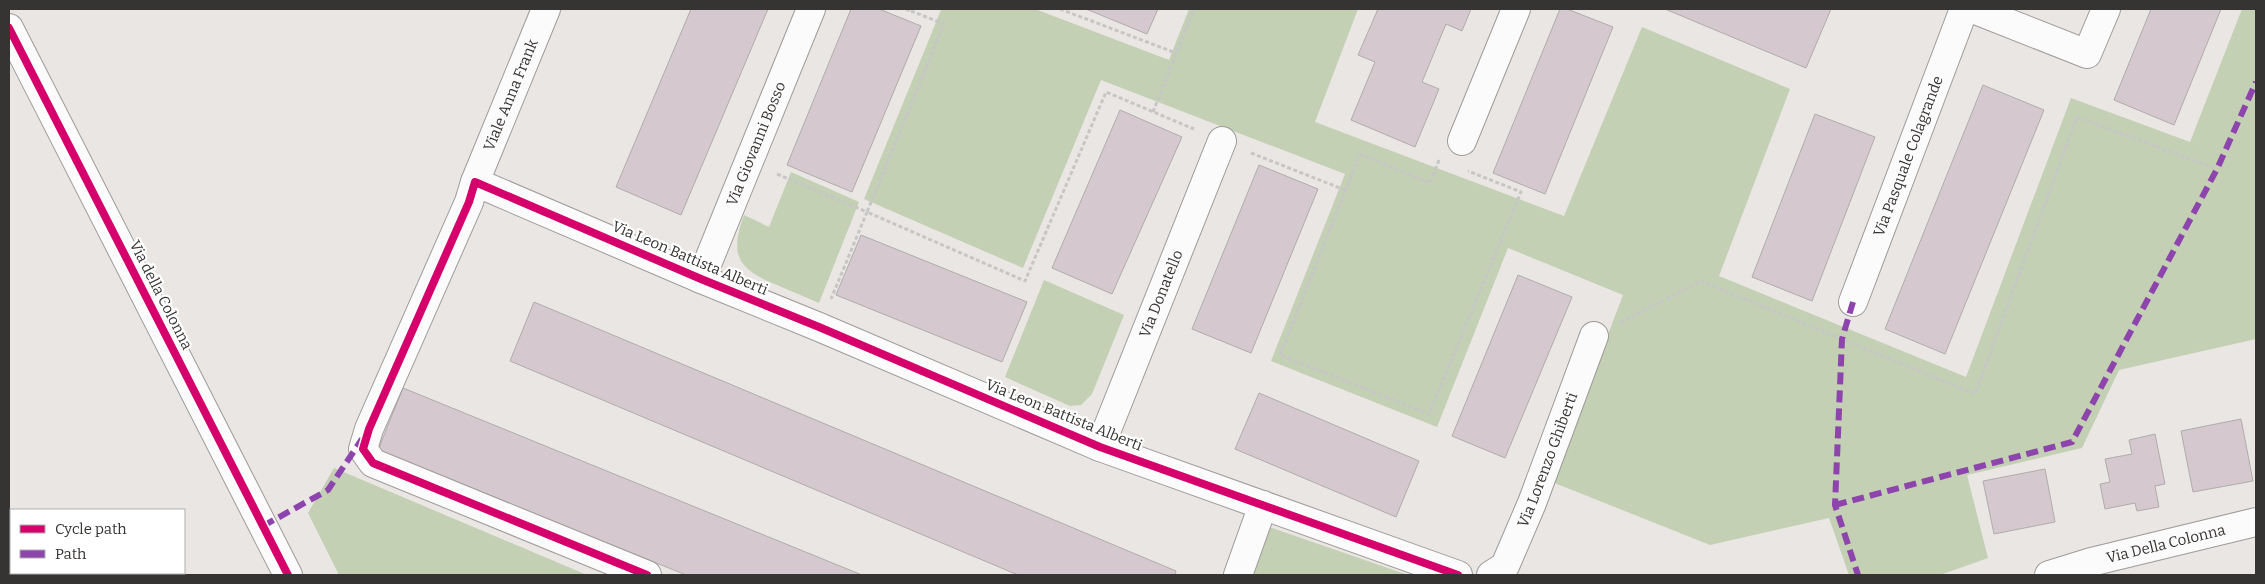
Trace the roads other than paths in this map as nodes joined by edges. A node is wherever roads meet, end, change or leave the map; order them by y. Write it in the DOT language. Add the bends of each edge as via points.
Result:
graph roads {
  1 [pos="546,9"];
  2 [pos="811,9"];
  3 [pos="1516,9"];
  4 [pos="1964,9"];
  5 [pos="1973,9"];
  6 [pos="2106,9"];
  7 [pos="9,28"];
  8 [pos="1222,141"];
  9 [pos="1462,141"];
  10 [pos="475,182"];
  11 [pos="701,279"];
  12 [pos="1853,302"];
  13 [pos="1594,336"];
  14 [pos="1100,446"];
  15 [pos="1263,505"];
  16 [pos="2256,522"];
  17 [pos="288,575"];
  18 [pos="647,575"];
  19 [pos="1238,575"];
  20 [pos="1458,575"];
  21 [pos="1492,575"];
  22 [pos="2049,575"];
  1 -- 10 [label="street, Viale Anna Frank"];
  2 -- 11 [label="street, Via Giovanni Bosso"];
  3 -- 9 [label="street"];
  4 -- 12 [label="street, Via Pasquale Colagrande"];
  5 -- 6 [label="street" via="2087,54"];
  7 -- 17 [label="street, Via della Colonna"];
  8 -- 14 [label="street, Via Donatello"];
  10 -- 11 [label="street, Via Leon Battista Alberti"];
  10 -- 18 [label="street" via="363,449 372,463"];
  11 -- 14 [label="street, Via Leon Battista Alberti"];
  13 -- 21 [label="street, Via Lorenzo Ghiberti" via="1532,503 1505,566"];
  14 -- 15 [label="street, Via Leon Battista Alberti"];
  15 -- 19 [label="street"];
  15 -- 20 [label="street, Via Leon Battista Alberti"];
  16 -- 22 [label="street, Via Della Colonna"];
}
